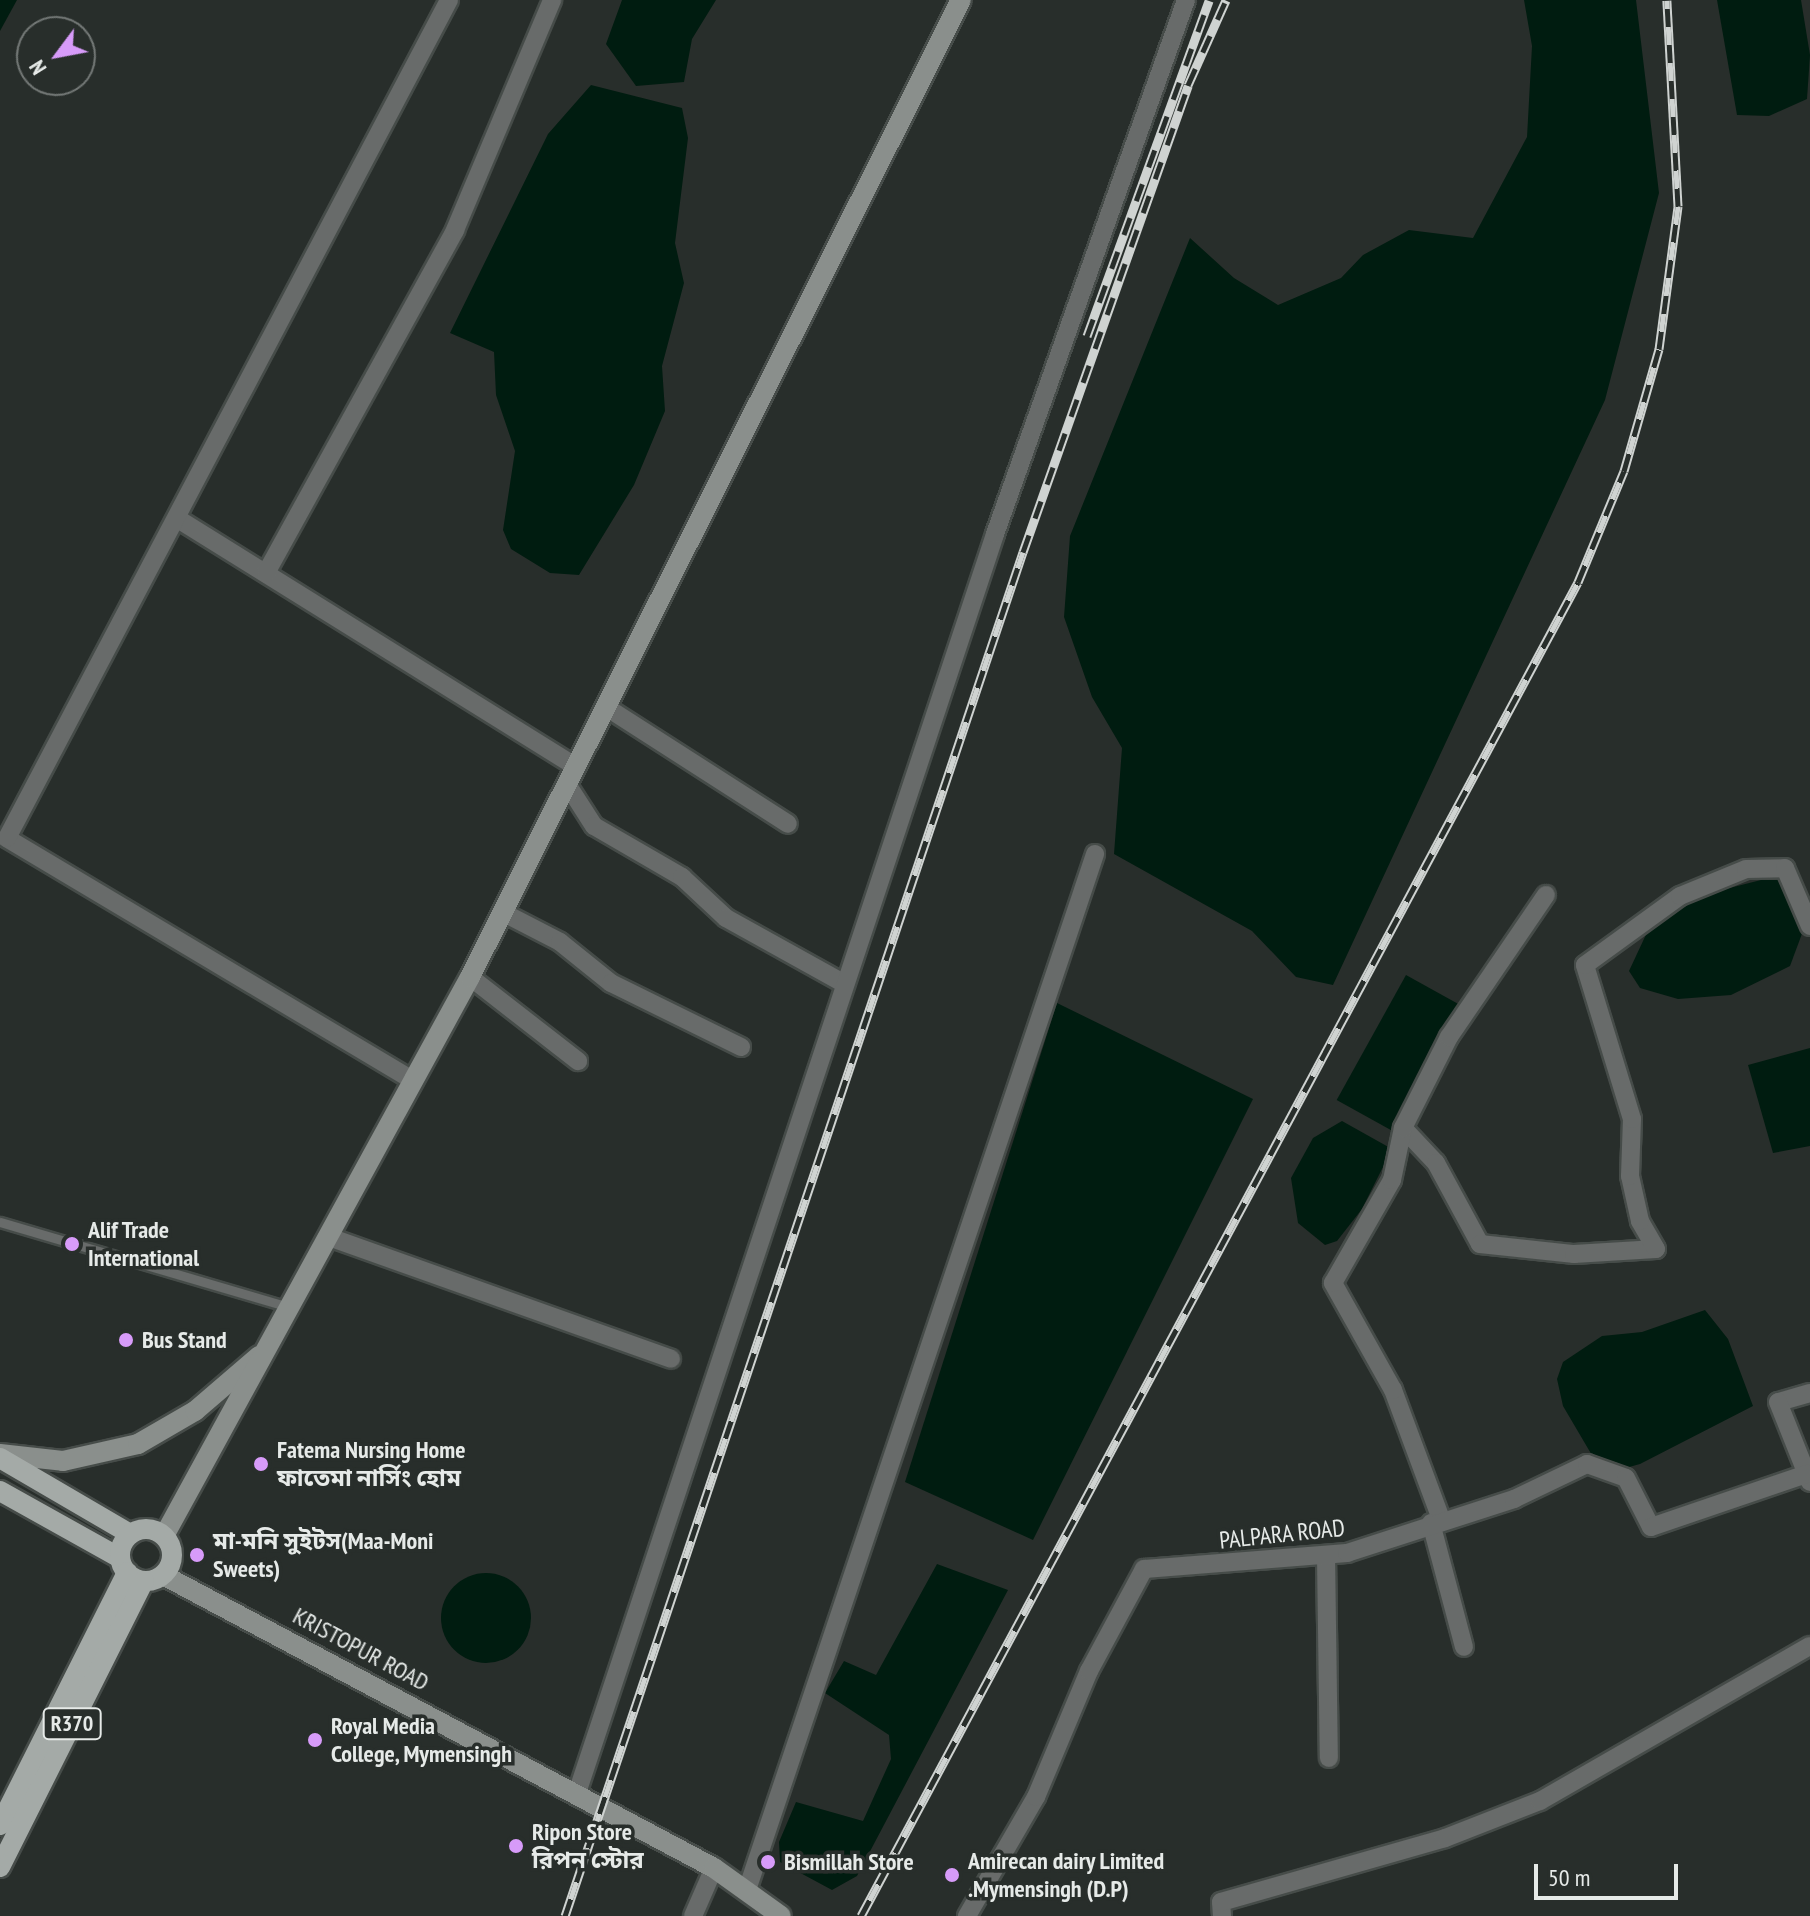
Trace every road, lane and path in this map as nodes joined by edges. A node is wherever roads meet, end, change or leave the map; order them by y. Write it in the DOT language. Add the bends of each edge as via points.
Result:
graph roads {
  1 [pos="449,0"];
  2 [pos="552,0"];
  3 [pos="961,0"];
  4 [pos="1186,0"];
  5 [pos="178,519"];
  6 [pos="266,573"];
  7 [pos="606,707"];
  8 [pos="571,775"];
  9 [pos="788,824"];
  10 [pos="1095,854"];
  11 [pos="1546,895"];
  12 [pos="502,912"];
  13 [pos="1810,926"];
  14 [pos="470,977"];
  15 [pos="845,984"];
  16 [pos="741,1047"];
  17 [pos="578,1061"];
  18 [pos="414,1081"];
  19 [pos="1403,1128"];
  20 [pos="0,1222"];
  21 [pos="329,1237"];
  22 [pos="293,1308"];
  23 [pos="274,1343"];
  24 [pos="671,1359"];
  25 [pos="1810,1393"];
  26 [pos="0,1456"];
  27 [pos="1808,1478"];
  28 [pos="0,1491"];
  29 [pos="1436,1521"];
  30 [pos="130,1534"];
  31 [pos="164,1536"];
  32 [pos="1326,1555"];
  33 [pos="139,1572"];
  34 [pos="1810,1646"];
  35 [pos="1464,1647"];
  36 [pos="1329,1758"];
  37 [pos="577,1793"];
  38 [pos="0,1825"];
  39 [pos="0,1867"];
  40 [pos="714,1868"];
  41 [pos="747,1890"];
  42 [pos="693,1916"];
  43 [pos="781,1916"];
  44 [pos="967,1916"];
  45 [pos="1222,1916"];
  1 -- 5 [label="street"];
  2 -- 6 [label="street" via="455,230"];
  3 -- 7 [label="main road"];
  4 -- 15 [label="street" via="1000,520"];
  5 -- 6 [label="street"];
  5 -- 18 [label="street" via="7,838"];
  6 -- 8 [label="street"];
  7 -- 8 [label="main road"];
  7 -- 9 [label="street"];
  8 -- 12 [label="main road"];
  8 -- 15 [label="street" via="594,826 682,877 726,918"];
  10 -- 41 [label="street"];
  11 -- 19 [label="street" via="1449,1037"];
  12 -- 14 [label="main road"];
  12 -- 16 [label="street" via="560,942 611,983"];
  13 -- 19 [label="street" via="1785,868 1746,869 1680,896 1585,965 1632,1119 1630,1176 1640,1221 1656,1249 1518,1252 1480,1244 1436,1163"];
  14 -- 17 [label="street"];
  14 -- 18 [label="main road"];
  15 -- 37 [label="street"];
  18 -- 21 [label="main road"];
  19 -- 29 [label="street" via="1392,1180 1333,1283 1393,1390"];
  20 -- 22 [label="lane"];
  21 -- 22 [label="main road"];
  21 -- 24 [label="street"];
  22 -- 23 [label="main road"];
  23 -- 26 [label="main road" via="195,1411 138,1444 63,1461"];
  23 -- 31 [label="main road"];
  25 -- 27 [label="street" via="1778,1402"];
  26 -- 30 [label="main road"];
  27 -- 29 [label="street, PALPARA ROAD" via="1651,1527 1626,1478 1587,1464 1514,1499"];
  28 -- 33 [label="main road, KRISTOPUR ROAD"];
  29 -- 32 [label="street, PALPARA ROAD"];
  29 -- 35 [label="street"];
  30 -- 31 [label="main road" via="147,1529"];
  30 -- 33 [label="main road"];
  31 -- 33 [label="main road" via="172,1560"];
  32 -- 36 [label="street"];
  32 -- 44 [label="street, PALPARA ROAD" via="1139,1573 1036,1797"];
  33 -- 37 [label="main road, KRISTOPUR ROAD"];
  33 -- 38 [label="main road, R370"];
  33 -- 39 [label="main road, R370"];
  34 -- 45 [label="street" via="1540,1801 1445,1838 1221,1902"];
  37 -- 40 [label="main road, KRISTOPUR ROAD"];
  40 -- 41 [label="main road, KRISTOPUR ROAD"];
  40 -- 42 [label="street"];
  41 -- 43 [label="main road, KRISTOPUR ROAD"];
}
